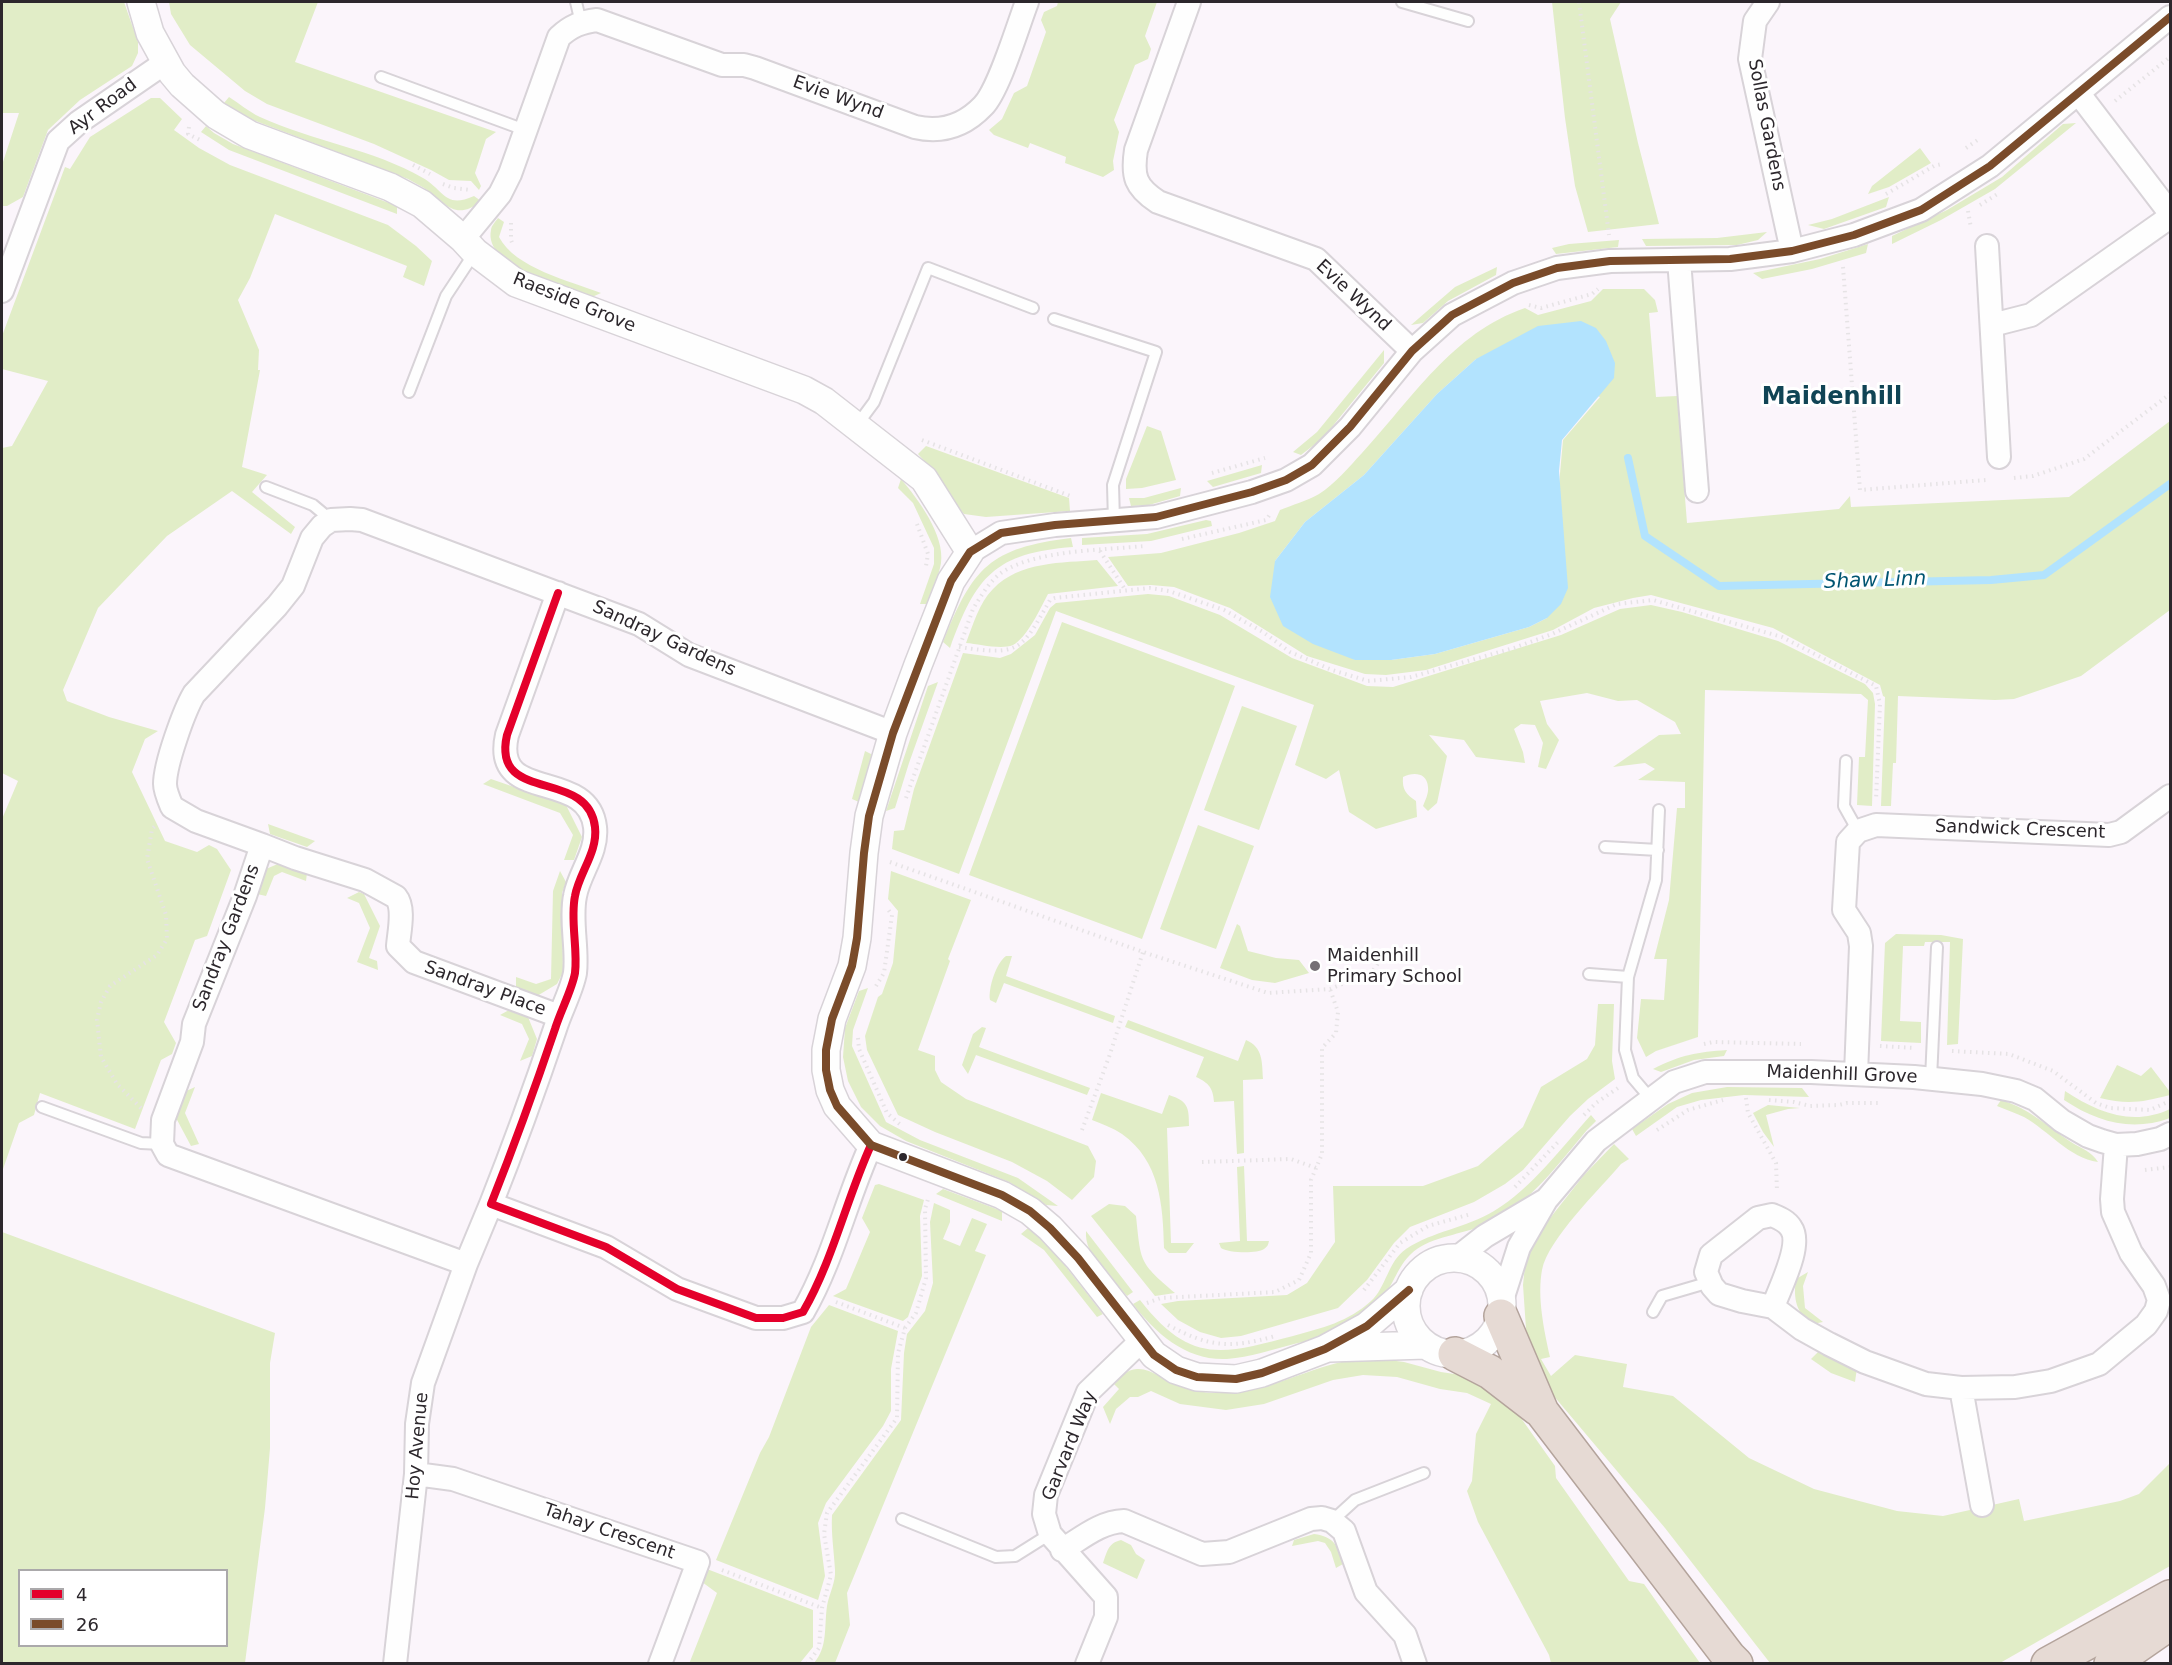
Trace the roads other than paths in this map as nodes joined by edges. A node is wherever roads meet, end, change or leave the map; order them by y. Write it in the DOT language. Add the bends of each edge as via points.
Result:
graph roads {
  1 [pos="141,2"];
  2 [pos="1027,2"];
  3 [pos="1189,2"];
  4 [pos="1402,2"];
  5 [pos="1768,2"];
  6 [pos="578,12"];
  7 [pos="2170,17"];
  8 [pos="1468,21"];
  9 [pos="166,62"];
  10 [pos="381,77"];
  11 [pos="2079,94"];
  12 [pos="525,130"];
  13 [pos="2170,215"];
  14 [pos="469,245"];
  15 [pos="1987,246"];
  16 [pos="1792,251"];
  17 [pos="1679,260"];
  18 [pos="2,291"];
  19 [pos="1033,308"];
  20 [pos="1054,319"];
  21 [pos="1992,325"];
  22 [pos="1412,351"];
  23 [pos="409,392"];
  24 [pos="856,426"];
  25 [pos="2000,472"];
  26 [pos="266,487"];
  27 [pos="1697,491"];
  28 [pos="331,520"];
  29 [pos="1114,521"];
  30 [pos="970,552"];
  31 [pos="558,592"];
  32 [pos="893,733"];
  33 [pos="1846,761"];
  34 [pos="2170,796"];
  35 [pos="1659,810"];
  36 [pos="1867,828"];
  37 [pos="262,844"];
  38 [pos="1605,847"];
  39 [pos="1658,850"];
  40 [pos="1937,947"];
  41 [pos="1589,974"];
  42 [pos="1628,977"];
  43 [pos="559,1016"];
  44 [pos="1856,1074"];
  45 [pos="1931,1079"];
  46 [pos="1650,1098"];
  47 [pos="42,1107"];
  48 [pos="2170,1134"];
  49 [pos="162,1144"];
  50 [pos="2116,1145"];
  51 [pos="871,1146"];
  52 [pos="1545,1200"];
  53 [pos="491,1204"];
  54 [pos="1457,1258"];
  55 [pos="466,1264"];
  56 [pos="1710,1282"];
  57 [pos="1409,1290"];
  58 [pos="1501,1307"];
  59 [pos="1773,1307"];
  60 [pos="1653,1312"];
  61 [pos="2163,1316"];
  62 [pos="1141,1341"];
  63 [pos="1324,1348"];
  64 [pos="1441,1349"];
  65 [pos="1961,1388"];
  66 [pos="1542,1412"];
  67 [pos="1424,1473"];
  68 [pos="416,1474"];
  69 [pos="1982,1505"];
  70 [pos="902,1519"];
  71 [pos="1332,1521"];
  72 [pos="1056,1542"];
  73 [pos="2170,1597"];
  74 [pos="2170,1623"];
  75 [pos="1732,1662"];
  76 [pos="395,1664"];
  77 [pos="660,1664"];
  78 [pos="1087,1664"];
  79 [pos="1415,1664"];
  80 [pos="2048,1664"];
  81 [pos="2111,1664"];
  1 -- 9 [label="street" via="150,33"];
  2 -- 6 [label="street, Evie Wynd" via="984,105 955,125 932,130 755,68 722,65"];
  3 -- 22 [label="street, Evie Wynd" via="1136,150 1136,180 1144,193 1158,202 1316,259"];
  4 -- 8 [label="lane"];
  5 -- 16 [label="street, Sollas Gardens" via="1755,21 1750,59"];
  6 -- 12 [label="street, Evie Wynd" via="559,37"];
  7 -- 11 [label="street"];
  9 -- 14 [label="street, Raeside Grove" via="182,85 216,115 249,135 398,192 422,204"];
  9 -- 18 [label="street, Ayr Road" via="58,141"];
  10 -- 12 [label="lane"];
  11 -- 13 [label="street"];
  11 -- 16 [label="street" via="1990,166 1921,210 1854,235"];
  12 -- 14 [label="street, Evie Wynd" via="510,174"];
  13 -- 21 [label="street" via="2031,315"];
  14 -- 23 [label="lane"];
  14 -- 24 [label="street, Raeside Grove" via="516,283 804,390"];
  15 -- 21 [label="street"];
  16 -- 17 [label="street" via="1730,259"];
  17 -- 22 [label="street" via="1610,261 1557,268 1513,283 1452,315"];
  17 -- 27 [label="street"];
  19 -- 24 [label="lane" via="927,268 874,402"];
  20 -- 29 [label="lane" via="1156,352 1113,485"];
  21 -- 25 [label="street"];
  22 -- 29 [label="street" via="1350,427 1312,465 1286,480 1156,517"];
  24 -- 30 [label="street, Raeside Grove" via="924,480"];
  26 -- 28 [label="lane" via="313,505"];
  28 -- 31 [label="street, Sandray Gardens" via="362,520"];
  28 -- 37 [label="street, Sandray Gardens" via="312,538 292,586 277,606 194,694 169,762 165,786 172,807 196,821"];
  29 -- 30 [label="street" via="1000,533"];
  30 -- 32 [label="street" via="951,581"];
  31 -- 32 [label="street, Sandray Gardens" via="639,624 689,655"];
  31 -- 43 [label="street, Hoy Avenue" via="503,751 515,773 577,796 594,820 594,844 574,896 574,975"];
  32 -- 51 [label="street" via="869,816 857,938 852,966 829,1032 826,1070 837,1106"];
  33 -- 36 [label="lane" via="1844,806"];
  34 -- 36 [label="street, Sandwick Crescent" via="2121,832 2109,835"];
  35 -- 39 [label="lane"];
  36 -- 44 [label="street" via="1848,842 1844,900 1844,910 1859,933 1861,946"];
  37 -- 43 [label="street, Sandray Place" via="365,880 396,897 401,908 398,946 414,962"];
  37 -- 49 [label="street, Sandray Gardens" via="194,1023 192,1042 164,1120"];
  38 -- 39 [label="lane"];
  39 -- 42 [label="lane" via="1656,880"];
  40 -- 45 [label="lane"];
  41 -- 42 [label="lane"];
  42 -- 46 [label="lane" via="1625,1050 1633,1078"];
  43 -- 53 [label="street, Hoy Avenue"];
  44 -- 45 [label="street, Maidenhill Grove"];
  44 -- 46 [label="street, Maidenhill Grove" via="1705,1072 1674,1082"];
  45 -- 50 [label="street, Maidenhill Grove" via="2016,1091 2035,1099 2088,1136"];
  46 -- 52 [label="street, Maidenhill Grove" via="1596,1141"];
  47 -- 49 [label="lane" via="141,1143"];
  48 -- 50 [label="street, Maidenhill Grove" via="2148,1142"];
  49 -- 55 [label="street" via="168,1155"];
  50 -- 61 [label="street" via="2113,1212 2131,1253 2154,1286"];
  51 -- 53 [label="street" via="814,1294 804,1312 783,1318 756,1318 677,1289 606,1247"];
  51 -- 62 [label="street" via="1002,1195 1030,1211 1078,1258"];
  52 -- 54 [label="street, Maidenhill Grove"];
  52 -- 58 [label="street, Maidenhill Grove" via="1519,1247"];
  53 -- 55 [label="street, Hoy Avenue"];
  54 -- 57 [label="street" via="1428,1266 1416,1276"];
  54 -- 58 [label="street" via="1486,1271 1497,1284"];
  55 -- 68 [label="street, Hoy Avenue" via="423,1383"];
  56 -- 59 [label="street" via="1719,1294"];
  56 -- 59 [label="street" via="1706,1272 1711,1255 1758,1218 1772,1215 1793,1230 1795,1243"];
  56 -- 60 [label="lane" via="1662,1296"];
  57 -- 63 [label="street" via="1366,1326"];
  57 -- 64 [label="street" via="1408,1320 1415,1334"];
  58 -- 64 [label="street" via="1495,1331 1484,1343 1470,1351"];
  58 -- 66 [label="highway"];
  59 -- 65 [label="street" via="1802,1329 1865,1362 1926,1384"];
  61 -- 65 [label="street" via="2099,1364 2071,1375 2015,1387"];
  62 -- 63 [label="street" via="1176,1370 1197,1377 1236,1379"];
  62 -- 72 [label="street, Garvard Way" via="1088,1392 1046,1494 1044,1514"];
  63 -- 64 [label="street"];
  64 -- 66 [label="highway" via="1490,1372"];
  65 -- 69 [label="street"];
  66 -- 75 [label="highway"];
  67 -- 71 [label="lane" via="1355,1500"];
  68 -- 76 [label="street, Hoy Avenue"];
  68 -- 77 [label="street, Tahay Crescent" via="453,1479 698,1562"];
  70 -- 72 [label="lane" via="996,1557 1015,1556"];
  71 -- 72 [label="street" via="1311,1519 1229,1551 1202,1554 1124,1521"];
  71 -- 79 [label="street" via="1344,1531 1366,1592 1405,1635"];
  72 -- 78 [label="street" via="1106,1597 1106,1617"];
  73 -- 80 [label="highway"];
  74 -- 81 [label="highway"];
}
